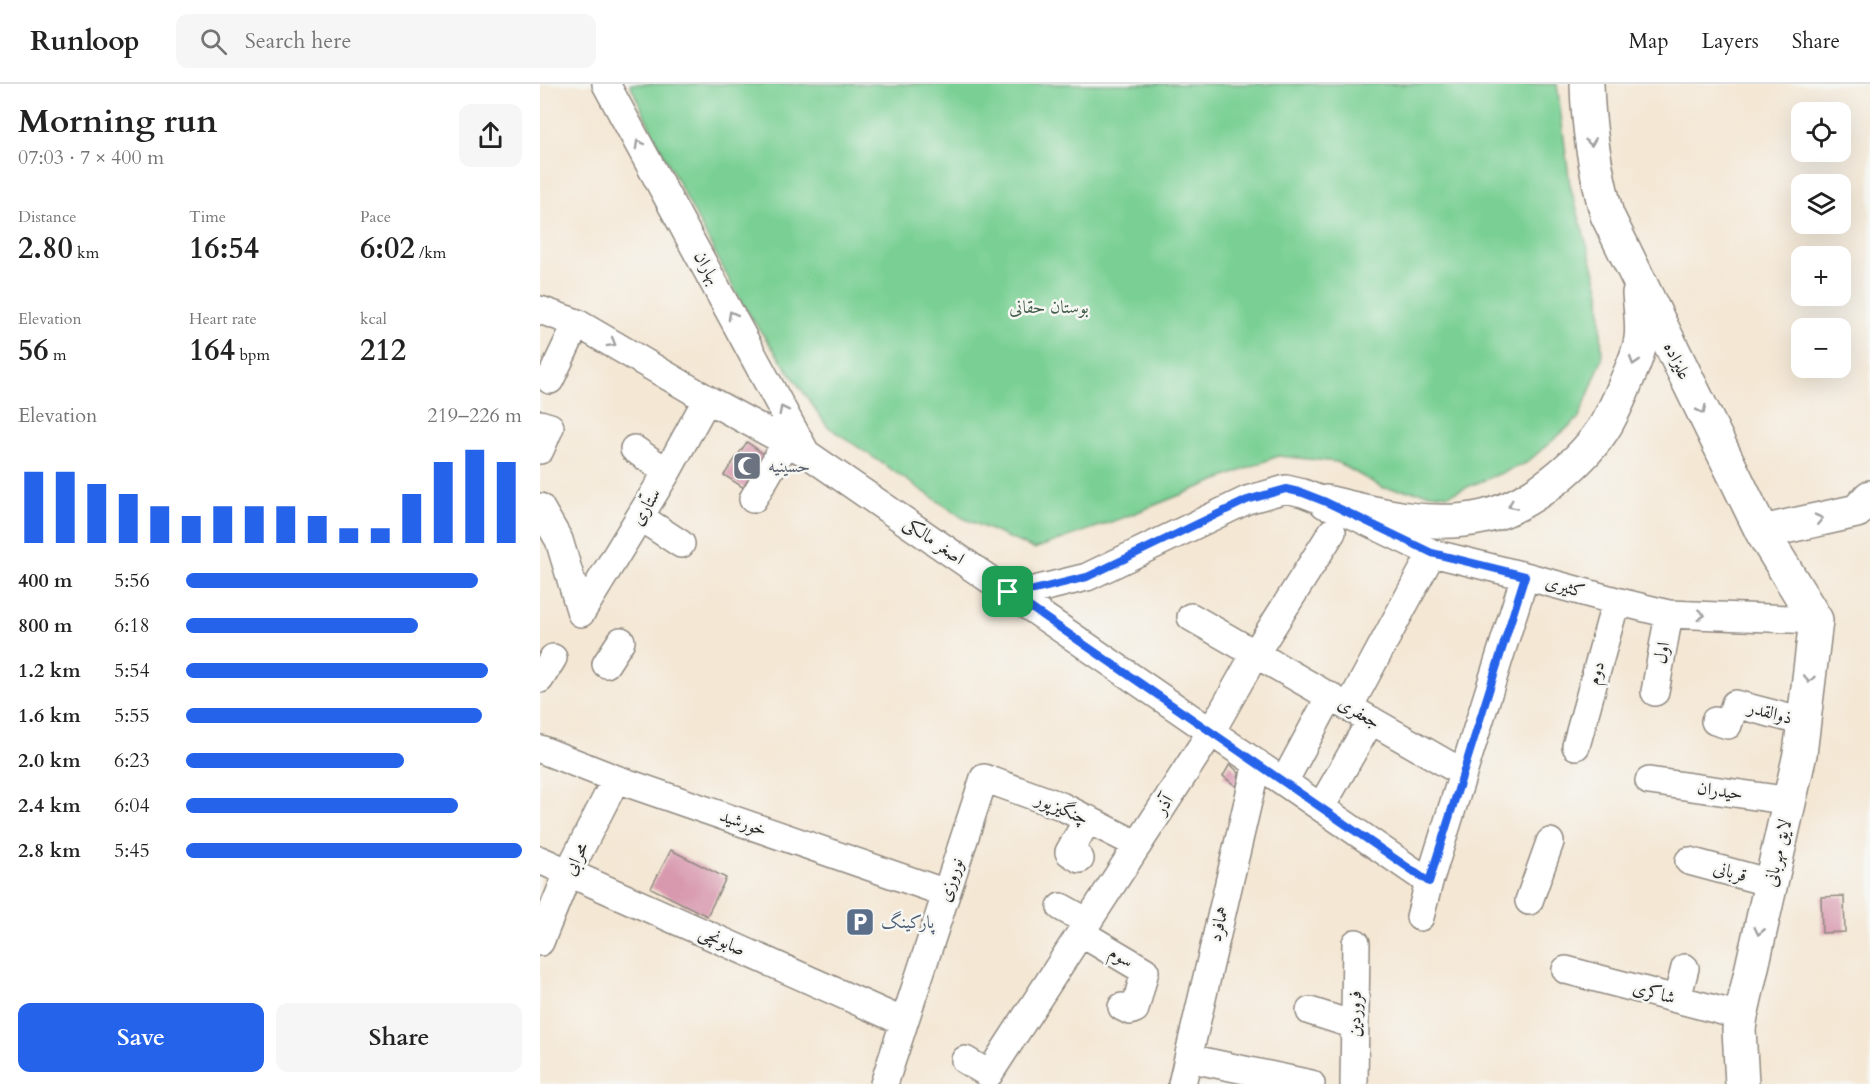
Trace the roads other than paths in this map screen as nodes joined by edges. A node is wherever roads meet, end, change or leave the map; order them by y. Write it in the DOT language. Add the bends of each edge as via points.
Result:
graph roads {
  1 [pos="606,84"];
  2 [pos="1587,84"];
  3 [pos="1639,283"];
  4 [pos="540,310"];
  5 [pos="577,323"];
  6 [pos="550,380"];
  7 [pos="707,399"];
  8 [pos="540,424"];
  9 [pos="796,448"];
  10 [pos="634,449"];
  11 [pos="540,450"];
  12 [pos="667,472"];
  13 [pos="1870,497"];
  14 [pos="753,499"];
  15 [pos="540,507"];
  16 [pos="640,517"];
  17 [pos="1329,517"];
  18 [pos="1762,532"];
  19 [pos="681,544"];
  20 [pos="1432,553"];
  21 [pos="1525,576"];
  22 [pos="1008,592"];
  23 [pos="1616,601"];
  24 [pos="1669,614"];
  25 [pos="1191,617"];
  26 [pos="1816,620"];
  27 [pos="621,641"];
  28 [pos="1255,654"];
  29 [pos="606,664"];
  30 [pos="1655,692"];
  31 [pos="1350,708"];
  32 [pos="1715,721"];
  33 [pos="1804,722"];
  34 [pos="1211,732"];
  35 [pos="1576,746"];
  36 [pos="540,749"];
  37 [pos="1257,763"];
  38 [pos="1463,773"];
  39 [pos="984,778"];
  40 [pos="616,779"];
  41 [pos="1284,782"];
  42 [pos="1649,782"];
  43 [pos="1791,801"];
  44 [pos="1321,807"];
  45 [pos="1088,819"];
  46 [pos="1550,842"];
  47 [pos="1138,845"];
  48 [pos="1080,859"];
  49 [pos="540,860"];
  50 [pos="1689,861"];
  51 [pos="568,873"];
  52 [pos="1429,882"];
  53 [pos="1771,884"];
  54 [pos="946,893"];
  55 [pos="1528,901"];
  56 [pos="1061,907"];
  57 [pos="1420,917"];
  58 [pos="1085,927"];
  59 [pos="540,942"];
  60 [pos="1356,944"];
  61 [pos="1685,968"];
  62 [pos="1566,970"];
  63 [pos="1677,999"];
  64 [pos="1122,1007"];
  65 [pos="1310,1011"];
  66 [pos="1741,1016"];
  67 [pos="904,1022"];
  68 [pos="1354,1024"];
  69 [pos="1188,1058"];
  70 [pos="965,1060"];
  71 [pos="884,1084"];
  72 [pos="1182,1084"];
  73 [pos="1311,1084"];
  74 [pos="1354,1084"];
  75 [pos="1742,1084"];
  9 -- 1 [label="street, بهاران, one-way"];
  2 -- 3 [label="street, علیزاده, one-way" via="1597,177 1607,215"];
  3 -- 17 [label="street, one-way" via="1641,338 1622,392 1606,424 1587,449 1543,490 1483,517"];
  3 -- 18 [label="street, علیزاده, one-way"];
  4 -- 5 [label="street, اصغر مالکی"];
  5 -- 6 [label="street"];
  5 -- 7 [label="street, اصغر مالکی, one-way"];
  7 -- 9 [label="street, اصغر مالکی"];
  7 -- 12 [label="street, ستّاری"];
  8 -- 11 [label="street" via="550,427"];
  9 -- 14 [label="street"];
  9 -- 22 [label="street, اصغر مالکی"];
  10 -- 12 [label="street"];
  12 -- 16 [label="street, ستّاری"];
  18 -- 13 [label="street, one-way" via="1857,511"];
  15 -- 16 [label="street, ستّاری" via="559,540 581,613"];
  16 -- 19 [label="street"];
  17 -- 20 [label="street, کثیری"];
  17 -- 22 [label="street" via="1303,493 1286,489 1268,493 1087,577"];
  17 -- 28 [label="street, آذر"];
  18 -- 26 [label="street, علیزاده"];
  20 -- 21 [label="street, کثیری"];
  20 -- 31 [label="street"];
  21 -- 23 [label="street, کثیری"];
  21 -- 38 [label="street"];
  22 -- 34 [label="street, اصغر مالکی"];
  23 -- 24 [label="street, کثیری"];
  23 -- 35 [label="street, دوم"];
  24 -- 26 [label="street, کثیری, one-way"];
  24 -- 30 [label="street, اول"];
  25 -- 28 [label="street"];
  26 -- 33 [label="street, لایق مهربانی, one-way"];
  27 -- 29 [label="street"];
  28 -- 31 [label="street, جعفری"];
  28 -- 34 [label="street, آذر"];
  31 -- 38 [label="street, جعفری"];
  31 -- 41 [label="street"];
  31 -- 44 [label="street"];
  32 -- 33 [label="street, ذوالقدر" via="1728,725 1735,704"];
  33 -- 43 [label="street, لایق مهربانی"];
  34 -- 37 [label="street, اصغر مالکی"];
  34 -- 47 [label="street, آذر"];
  36 -- 40 [label="street, خورشید"];
  37 -- 41 [label="street, اصغر مالکی"];
  37 -- 69 [label="street, همافرد"];
  38 -- 52 [label="street"];
  39 -- 45 [label="street, چنگیزپور"];
  39 -- 54 [label="street, نوروزی"];
  40 -- 51 [label="street, محرابی"];
  40 -- 54 [label="street, خورشید"];
  41 -- 44 [label="street, اصغر مالکی"];
  42 -- 43 [label="street, حیدران"];
  43 -- 53 [label="street, لایق مهربانی"];
  44 -- 52 [label="street, اصغر مالکی"];
  45 -- 47 [label="street, چنگیزپور"];
  45 -- 48 [label="street" via="1069,852"];
  46 -- 55 [label="street"];
  47 -- 58 [label="street, آذر"];
  49 -- 51 [label="street, صابونچی"];
  50 -- 53 [label="street, قربانی"];
  51 -- 59 [label="street, محرابی"];
  51 -- 67 [label="street, صابونچی"];
  52 -- 57 [label="street"];
  53 -- 66 [label="street, لایق مهربانی, one-way"];
  54 -- 67 [label="street, نوروزی"];
  56 -- 58 [label="street"];
  58 -- 64 [label="street, سوم" via="1145,971 1135,1009"];
  58 -- 70 [label="street, آذر" via="988,1074"];
  60 -- 68 [label="street, فروردین"];
  61 -- 63 [label="street"];
  62 -- 63 [label="street, شاکری"];
  63 -- 66 [label="street, شاکری"];
  65 -- 68 [label="street"];
  66 -- 75 [label="street, لایق مهربانی"];
  67 -- 71 [label="street, نوروزی"];
  68 -- 74 [label="street, فروردین"];
  69 -- 72 [label="street, همافرد"];
  69 -- 73 [label="street"];
}
